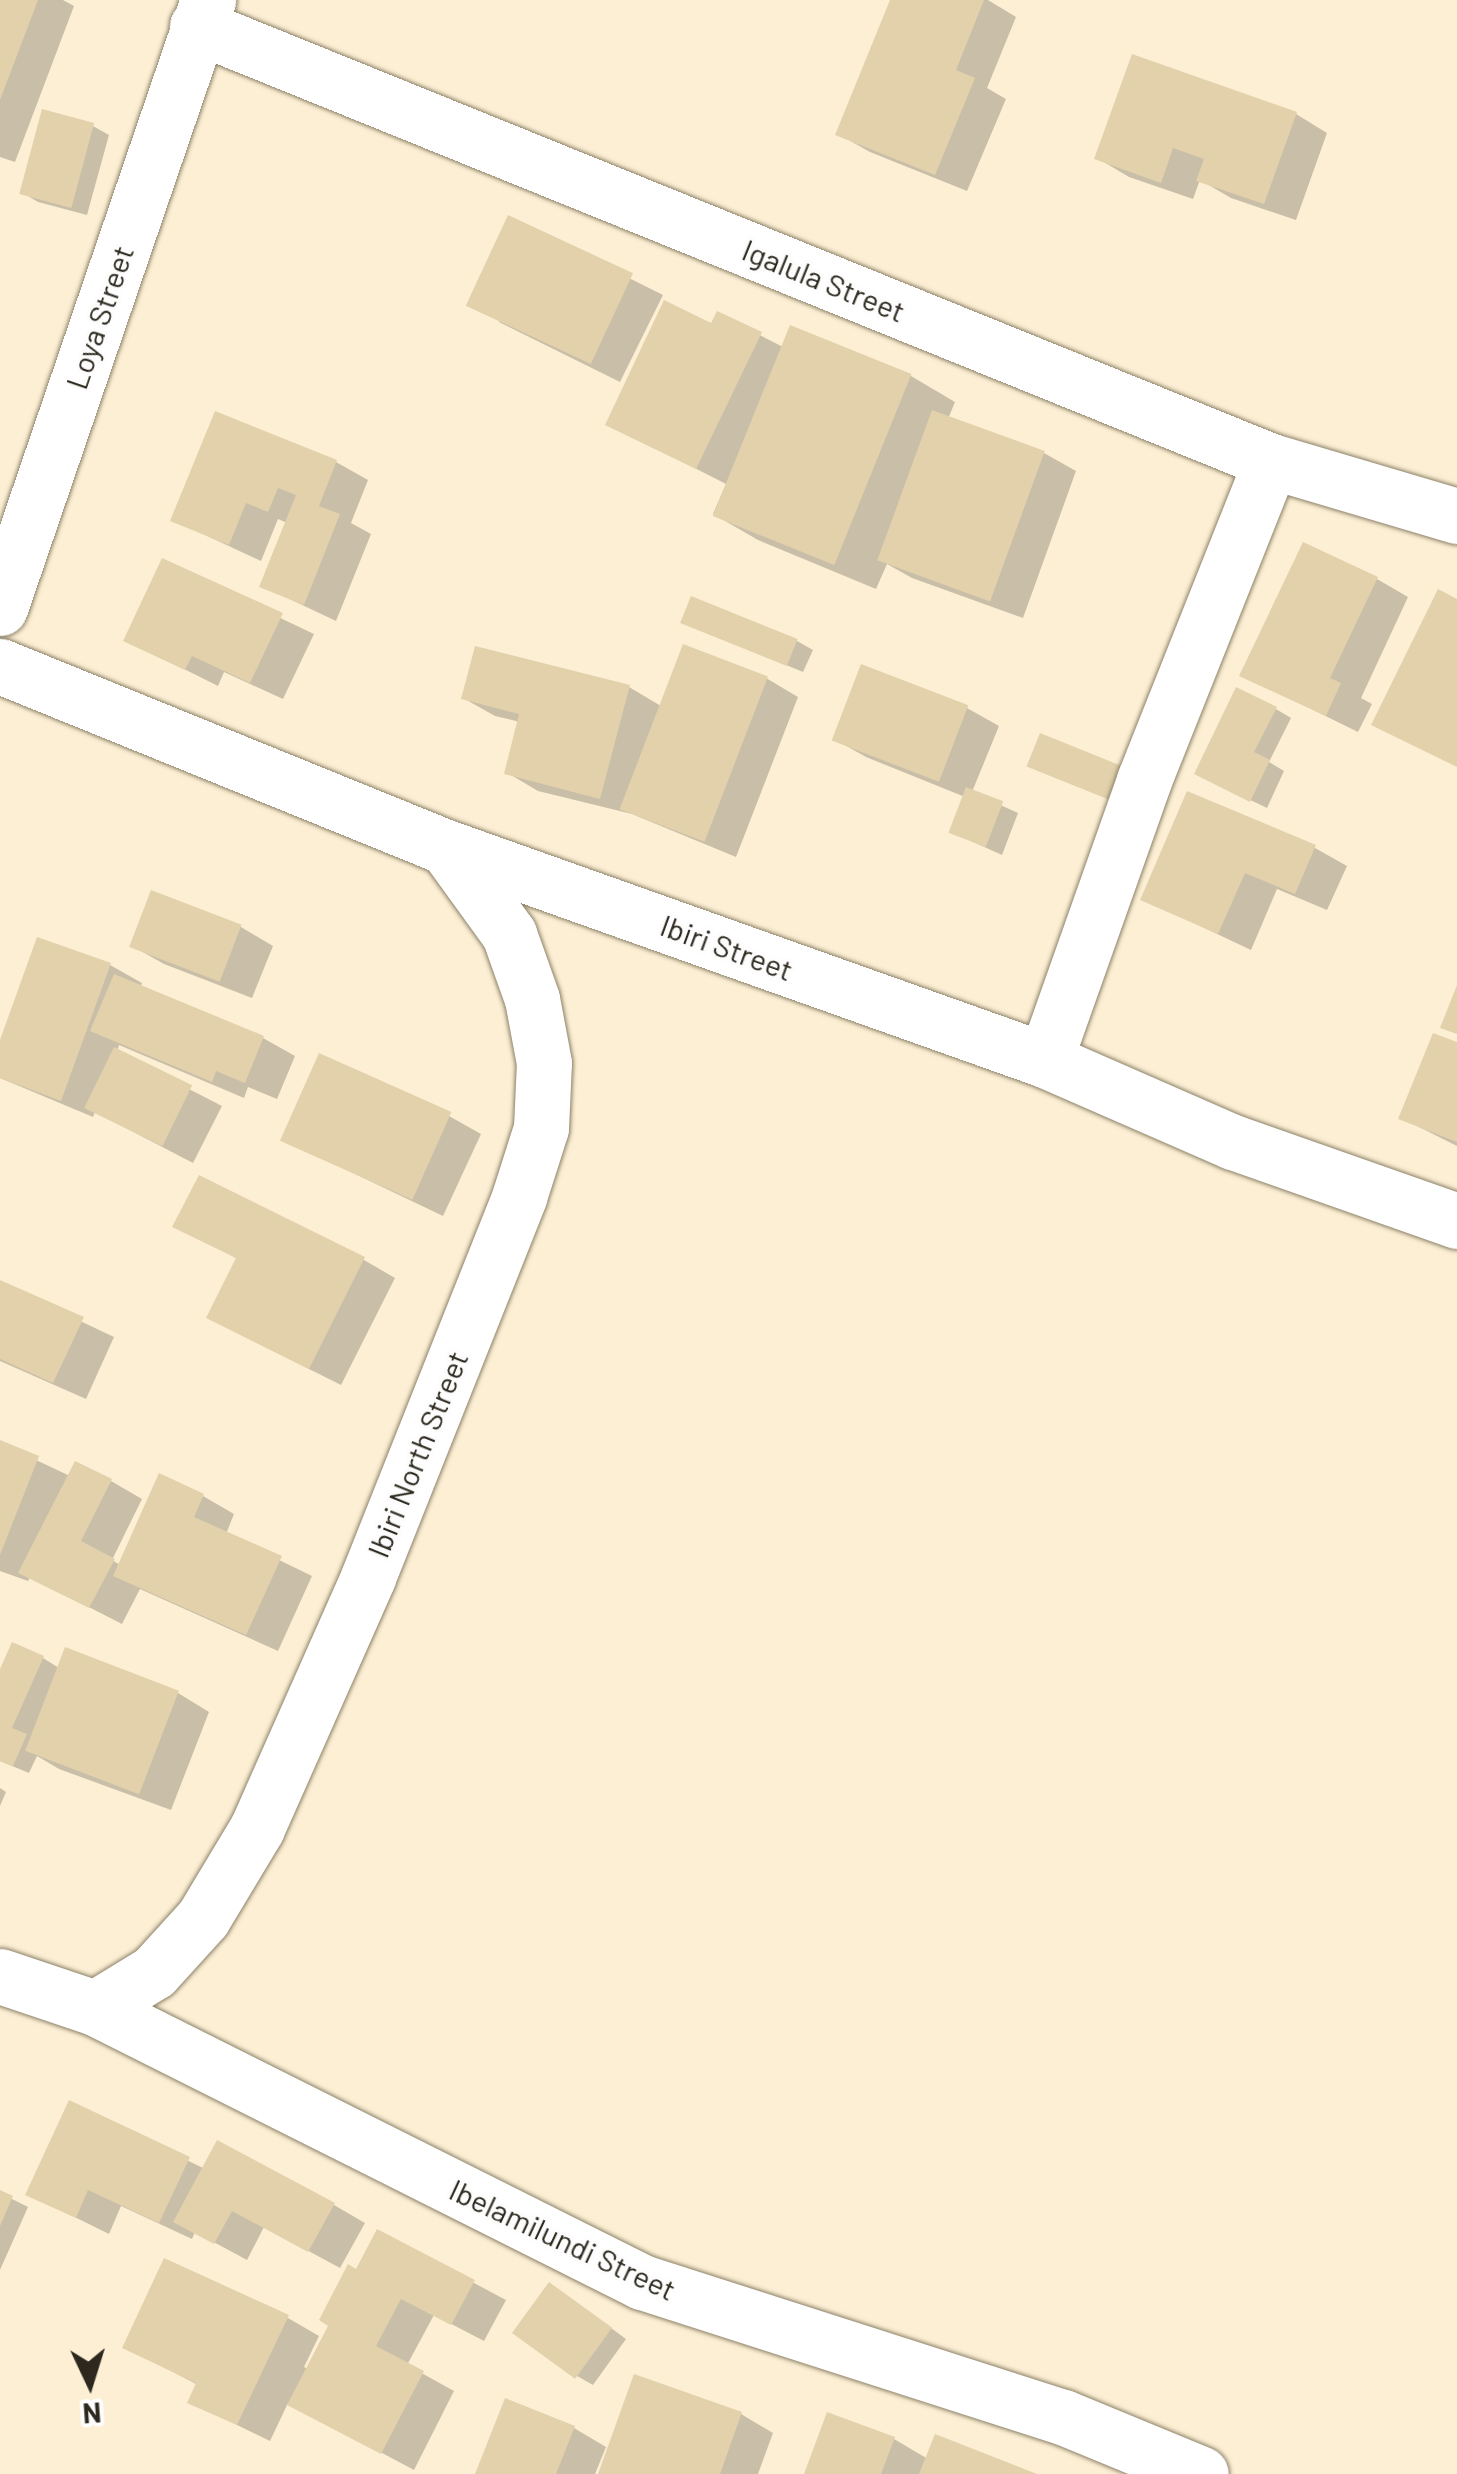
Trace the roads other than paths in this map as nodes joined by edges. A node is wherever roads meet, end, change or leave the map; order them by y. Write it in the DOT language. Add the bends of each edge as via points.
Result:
graph roads {
  1 [pos="202,13"];
  2 [pos="1272,460"];
  3 [pos="1457,516"];
  4 [pos="0,608"];
  5 [pos="0,666"];
  6 [pos="446,847"];
  7 [pos="1045,1060"];
  8 [pos="1457,1221"];
  9 [pos="0,1976"];
  10 [pos="94,2008"];
  11 [pos="1202,2474"];
  1 -- 2 [label="street, Igalula Street"];
  1 -- 4 [label="street, Loya Street"];
  2 -- 3 [label="street, Igalula Street"];
  2 -- 7 [label="street" via="1144,780"];
  5 -- 6 [label="street, Ibiri Street"];
  6 -- 7 [label="street, Ibiri Street"];
  6 -- 10 [label="street, Ibiri North Street" via="509,934 532,999 544,1063 542,1128 368,1576 257,1828 203,1918 154,1972"];
  7 -- 8 [label="street, Ibiri Street" via="1233,1142"];
  9 -- 10 [label="street, Ibelamilundi Street"];
  10 -- 11 [label="street, Ibelamilundi Street" via="642,2282 1063,2417"];
}
